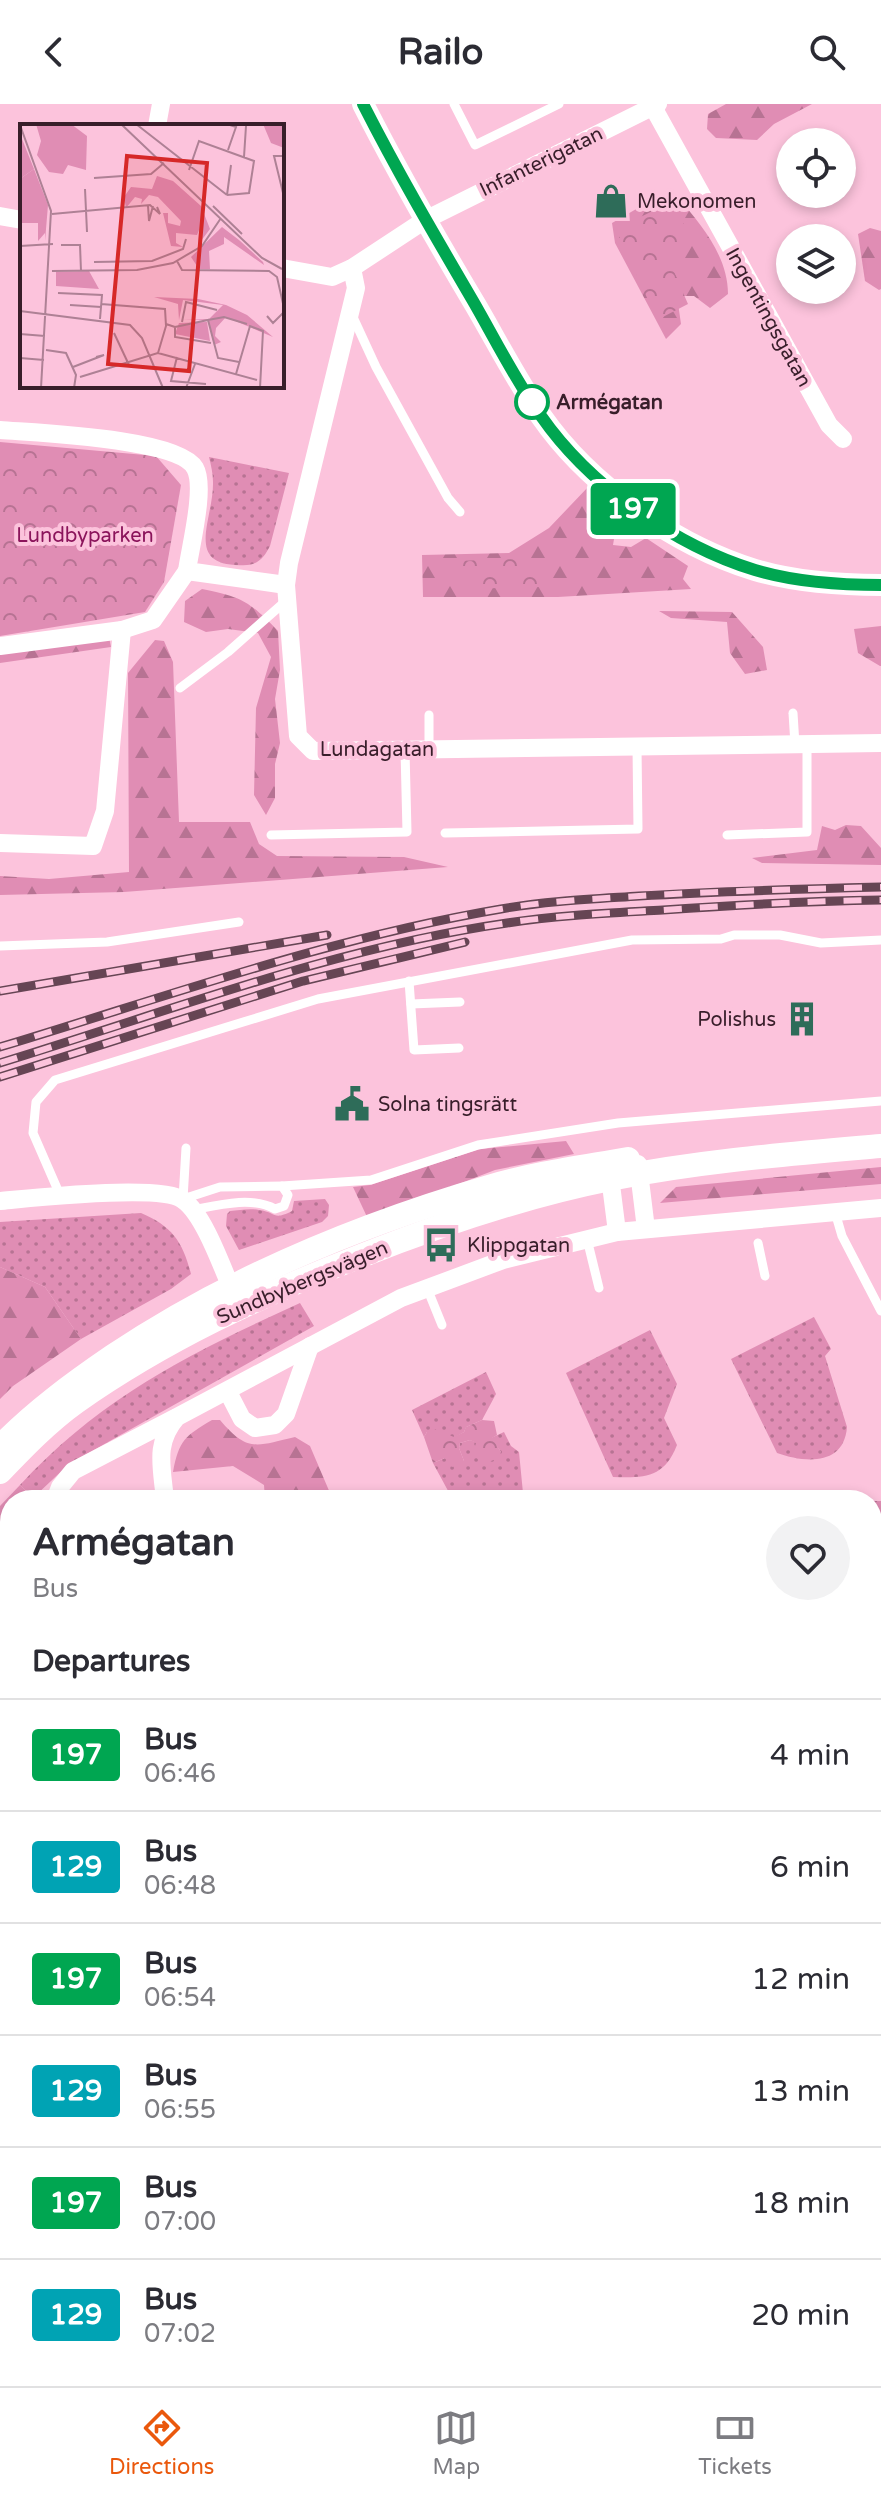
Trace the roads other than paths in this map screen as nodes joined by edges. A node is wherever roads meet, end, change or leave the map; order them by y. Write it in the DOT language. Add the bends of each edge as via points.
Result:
graph roads {
  1 [pos="161,104"];
  2 [pos="363,104"];
  3 [pos="454,104"];
  4 [pos="559,104"];
  5 [pos="656,105"];
  6 [pos="157,124"];
  7 [pos="0,216"];
  8 [pos="20,220"];
  9 [pos="425,220"];
  10 [pos="284,268"];
  11 [pos="352,268"];
  12 [pos="350,312"];
  13 [pos="0,430"];
  14 [pos="843,439"];
  15 [pos="460,512"];
  16 [pos="187,571"];
  17 [pos="881,585"];
  18 [pos="286,592"];
  19 [pos="122,630"];
  20 [pos="0,646"];
  21 [pos="180,688"];
  22 [pos="793,713"];
  23 [pos="429,715"];
  24 [pos="881,743"];
  25 [pos="801,744"];
  26 [pos="637,747"];
  27 [pos="429,749"];
  28 [pos="405,750"];
  29 [pos="445,833"];
  30 [pos="271,835"];
  31 [pos="727,835"];
  32 [pos="0,843"];
  33 [pos="239,922"];
  34 [pos="881,940"];
  35 [pos="0,946"];
  36 [pos="409,981"];
  37 [pos="460,1002"];
  38 [pos="411,1004"];
  39 [pos="459,1048"];
  40 [pos="881,1101"];
  41 [pos="881,1130"];
  42 [pos="881,1146"];
  43 [pos="186,1148"];
  44 [pos="638,1165"];
  45 [pos="609,1170"];
  46 [pos="282,1186"];
  47 [pos="60,1195"];
  48 [pos="0,1201"];
  49 [pos="188,1205"];
  50 [pos="881,1208"];
  51 [pos="835,1212"];
  52 [pos="646,1229"];
  53 [pos="617,1232"];
  54 [pos="587,1239"];
  55 [pos="758,1243"];
  56 [pos="765,1276"];
  57 [pos="427,1288"];
  58 [pos="599,1288"];
  59 [pos="235,1297"];
  60 [pos="881,1311"];
  61 [pos="442,1325"];
  62 [pos="310,1346"];
  63 [pos="228,1392"];
  64 [pos="177,1417"];
  65 [pos="0,1447"];
  66 [pos="0,1472"];
  67 [pos="59,1490"];
  68 [pos="164,1490"];
  1 -- 6 [label="street"];
  2 -- 9 [label="street"];
  3 -- 4 [label="lane" via="475,145"];
  5 -- 9 [label="street, Infanterigatan"];
  5 -- 14 [label="street, Ingentingsgatan" via="829,425"];
  7 -- 8 [label="street"];
  9 -- 11 [label="street"];
  9 -- 17 [label="street" via="541,417 625,504 684,539 755,570 835,585"];
  10 -- 11 [label="street" via="332,277"];
  11 -- 12 [label="street, Lundagatan" via="356,288"];
  12 -- 15 [label="lane"];
  12 -- 18 [label="street, Lundagatan"];
  13 -- 16 [label="street" via="145,445 180,455 195,468 199,488"];
  16 -- 18 [label="street"];
  16 -- 19 [label="street" via="153,620"];
  18 -- 21 [label="lane" via="228,652"];
  18 -- 28 [label="street, Lundagatan" via="298,736 313,751"];
  19 -- 20 [label="street"];
  19 -- 32 [label="street" via="105,811 93,846"];
  22 -- 25 [label="lane"];
  23 -- 27 [label="lane"];
  24 -- 25 [label="street, Lundagatan"];
  25 -- 26 [label="street, Lundagatan"];
  25 -- 31 [label="lane" via="807,832"];
  26 -- 27 [label="street, Lundagatan"];
  26 -- 29 [label="lane" via="638,829"];
  27 -- 28 [label="street, Lundagatan"];
  28 -- 30 [label="lane" via="407,832"];
  33 -- 35 [label="lane" via="107,942"];
  34 -- 36 [label="lane" via="821,943 780,935 632,940"];
  36 -- 38 [label="lane"];
  36 -- 47 [label="lane" via="318,999 55,1080 36,1102 33,1133"];
  37 -- 38 [label="lane"];
  38 -- 39 [label="lane" via="414,1050"];
  40 -- 46 [label="lane" via="618,1123 478,1145 371,1180"];
  41 -- 44 [label="main road, Sundbybergsvägen"];
  42 -- 44 [label="main road, Sundbybergsvägen"];
  43 -- 49 [label="lane"];
  44 -- 45 [label="main road, Sundbybergsvägen"];
  44 -- 52 [label="street"];
  45 -- 53 [label="street"];
  45 -- 59 [label="main road, Sundbybergsvägen" via="545,1173 492,1186 290,1258"];
  46 -- 49 [label="lane" via="220,1187"];
  46 -- 49 [label="lane" via="288,1195 284,1206 275,1209 264,1202"];
  47 -- 48 [label="street"];
  47 -- 49 [label="street" via="166,1193"];
  49 -- 59 [label="street"];
  50 -- 51 [label="street"];
  51 -- 52 [label="street"];
  51 -- 60 [label="lane"];
  52 -- 53 [label="street"];
  53 -- 54 [label="street"];
  54 -- 57 [label="street" via="503,1260"];
  54 -- 58 [label="lane"];
  55 -- 56 [label="lane"];
  57 -- 61 [label="lane"];
  57 -- 62 [label="street"];
  59 -- 65 [label="main road, Sundbybergsvägen" via="167,1320 65,1388"];
  59 -- 66 [label="main road, Sundbybergsvägen" via="74,1403"];
  62 -- 63 [label="street"];
  62 -- 63 [label="street" via="286,1414 275,1425 255,1428 242,1419"];
  63 -- 64 [label="street"];
  64 -- 67 [label="street" via="73,1471"];
  64 -- 68 [label="street" via="161,1445"];
}
